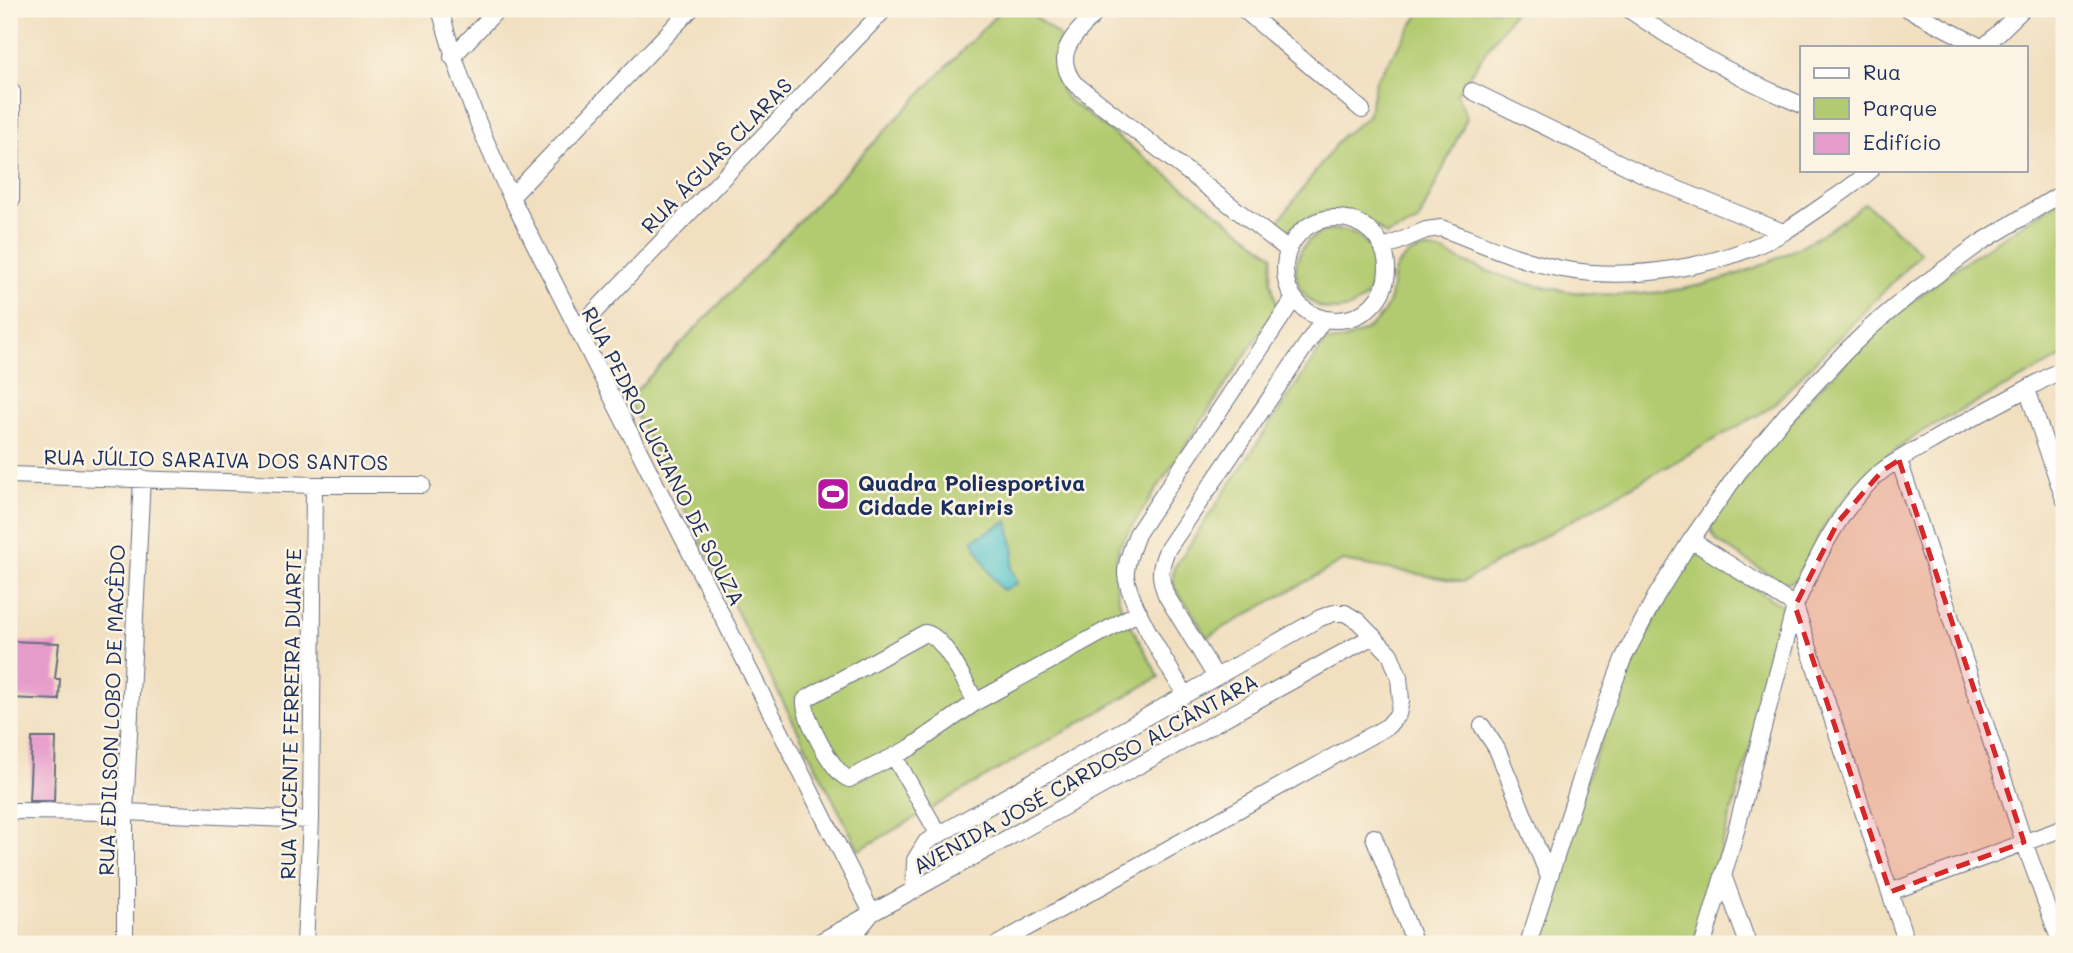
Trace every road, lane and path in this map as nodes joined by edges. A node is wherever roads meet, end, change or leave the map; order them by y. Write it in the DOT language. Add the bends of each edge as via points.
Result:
graph roads {
  1 [pos="440,9"];
  2 [pos="498,9"];
  3 [pos="691,9"];
  4 [pos="885,9"];
  5 [pos="1100,9"];
  6 [pos="1243,9"];
  7 [pos="1628,9"];
  8 [pos="1908,9"];
  9 [pos="2023,9"];
  10 [pos="1981,46"];
  11 [pos="1984,46"];
  12 [pos="452,57"];
  13 [pos="9,88"];
  14 [pos="1472,91"];
  15 [pos="1800,104"];
  16 [pos="1363,110"];
  17 [pos="1868,172"];
  18 [pos="2064,192"];
  19 [pos="511,197"];
  20 [pos="11,201"];
  21 [pos="1783,232"];
  22 [pos="1383,248"];
  23 [pos="1288,250"];
  24 [pos="1293,300"];
  25 [pos="1322,320"];
  26 [pos="577,330"];
  27 [pos="2064,368"];
  28 [pos="2028,389"];
  29 [pos="1899,460"];
  30 [pos="9,475"];
  31 [pos="142,478"];
  32 [pos="314,485"];
  33 [pos="422,485"];
  34 [pos="2064,499"];
  35 [pos="1690,540"];
  36 [pos="1796,606"];
  37 [pos="1139,612"];
  38 [pos="1373,636"];
  39 [pos="1216,677"];
  40 [pos="1185,694"];
  41 [pos="976,702"];
  42 [pos="1482,726"];
  43 [pos="894,756"];
  44 [pos="9,811"];
  45 [pos="125,812"];
  46 [pos="311,820"];
  47 [pos="2064,828"];
  48 [pos="939,835"];
  49 [pos="1374,837"];
  50 [pos="2024,842"];
  51 [pos="1723,875"];
  52 [pos="1549,877"];
  53 [pos="914,891"];
  54 [pos="1889,892"];
  55 [pos="872,913"];
  56 [pos="124,944"];
  57 [pos="305,944"];
  58 [pos="816,944"];
  59 [pos="847,944"];
  60 [pos="998,944"];
  61 [pos="1415,944"];
  62 [pos="1528,944"];
  63 [pos="1703,944"];
  64 [pos="1748,944"];
  65 [pos="1907,944"];
  66 [pos="2061,944"];
  1 -- 12 [label="street, RUA PEDRO LUCIANO DE SOUZA"];
  2 -- 12 [label="street"];
  3 -- 19 [label="street"];
  4 -- 26 [label="street, RUA ÁGUAS CLARAS"];
  5 -- 23 [label="street" via="1070,40 1065,53 1074,83"];
  6 -- 16 [label="street"];
  7 -- 15 [label="street" via="1668,37"];
  8 -- 10 [label="street"];
  9 -- 11 [label="street"];
  12 -- 19 [label="street, RUA PEDRO LUCIANO DE SOUZA"];
  13 -- 20 [label="street"];
  14 -- 21 [label="street" via="1655,180"];
  17 -- 21 [label="street"];
  18 -- 35 [label="street" via="1980,243 1872,326 1776,426"];
  19 -- 26 [label="street, RUA PEDRO LUCIANO DE SOUZA"];
  21 -- 22 [label="street" via="1739,252 1686,267 1634,274 1534,262 1441,228"];
  22 -- 23 [label="street" via="1360,223 1326,218 1310,224"];
  22 -- 25 [label="street" via="1387,281 1370,309 1356,318"];
  23 -- 24 [label="street" via="1284,267"];
  24 -- 25 [label="street"];
  24 -- 37 [label="street" via="1137,534 1126,573"];
  25 -- 39 [label="street" via="1160,567 1166,595"];
  26 -- 55 [label="street, RUA PEDRO LUCIANO DE SOUZA"];
  27 -- 28 [label="street"];
  28 -- 29 [label="street"];
  28 -- 34 [label="street"];
  29 -- 36 [label="street" via="1865,487 1838,522"];
  29 -- 50 [label="street"];
  30 -- 31 [label="street, RUA JÚLIO SARAIVA DOS SANTOS"];
  31 -- 32 [label="street, RUA JÚLIO SARAIVA DOS SANTOS"];
  31 -- 45 [label="street, RUA EDILSON LOBO DE MACÊDO"];
  32 -- 33 [label="street, RUA JÚLIO SARAIVA DOS SANTOS"];
  32 -- 46 [label="street, RUA VICENTE FERREIRA DUARTE"];
  35 -- 36 [label="street"];
  35 -- 52 [label="street" via="1623,659"];
  36 -- 51 [label="street"];
  36 -- 54 [label="street"];
  37 -- 40 [label="street"];
  37 -- 41 [label="street"];
  38 -- 39 [label="street" via="1345,613 1334,613"];
  38 -- 53 [label="street, AVENIDA JOSÉ CARDOSO ALCÂNTARA"];
  38 -- 60 [label="street" via="1390,654 1399,677 1401,701 1388,726"];
  39 -- 40 [label="street"];
  40 -- 48 [label="street"];
  41 -- 43 [label="street"];
  41 -- 43 [label="street" via="942,643 925,633 805,699 816,735 842,777 858,776"];
  42 -- 52 [label="street" via="1497,749"];
  43 -- 48 [label="street"];
  44 -- 45 [label="street"];
  45 -- 46 [label="street"];
  45 -- 56 [label="street, RUA EDILSON LOBO DE MACÊDO"];
  46 -- 57 [label="street, RUA VICENTE FERREIRA DUARTE"];
  47 -- 50 [label="street"];
  48 -- 53 [label="street" via="926,842 915,860"];
  49 -- 61 [label="street"];
  50 -- 54 [label="street"];
  50 -- 66 [label="street"];
  51 -- 63 [label="street"];
  51 -- 64 [label="street"];
  52 -- 62 [label="street"];
  53 -- 55 [label="street, AVENIDA JOSÉ CARDOSO ALCÂNTARA"];
  54 -- 65 [label="street"];
  55 -- 58 [label="street, AVENIDA JOSÉ CARDOSO ALCÂNTARA"];
  55 -- 59 [label="street"];
}
